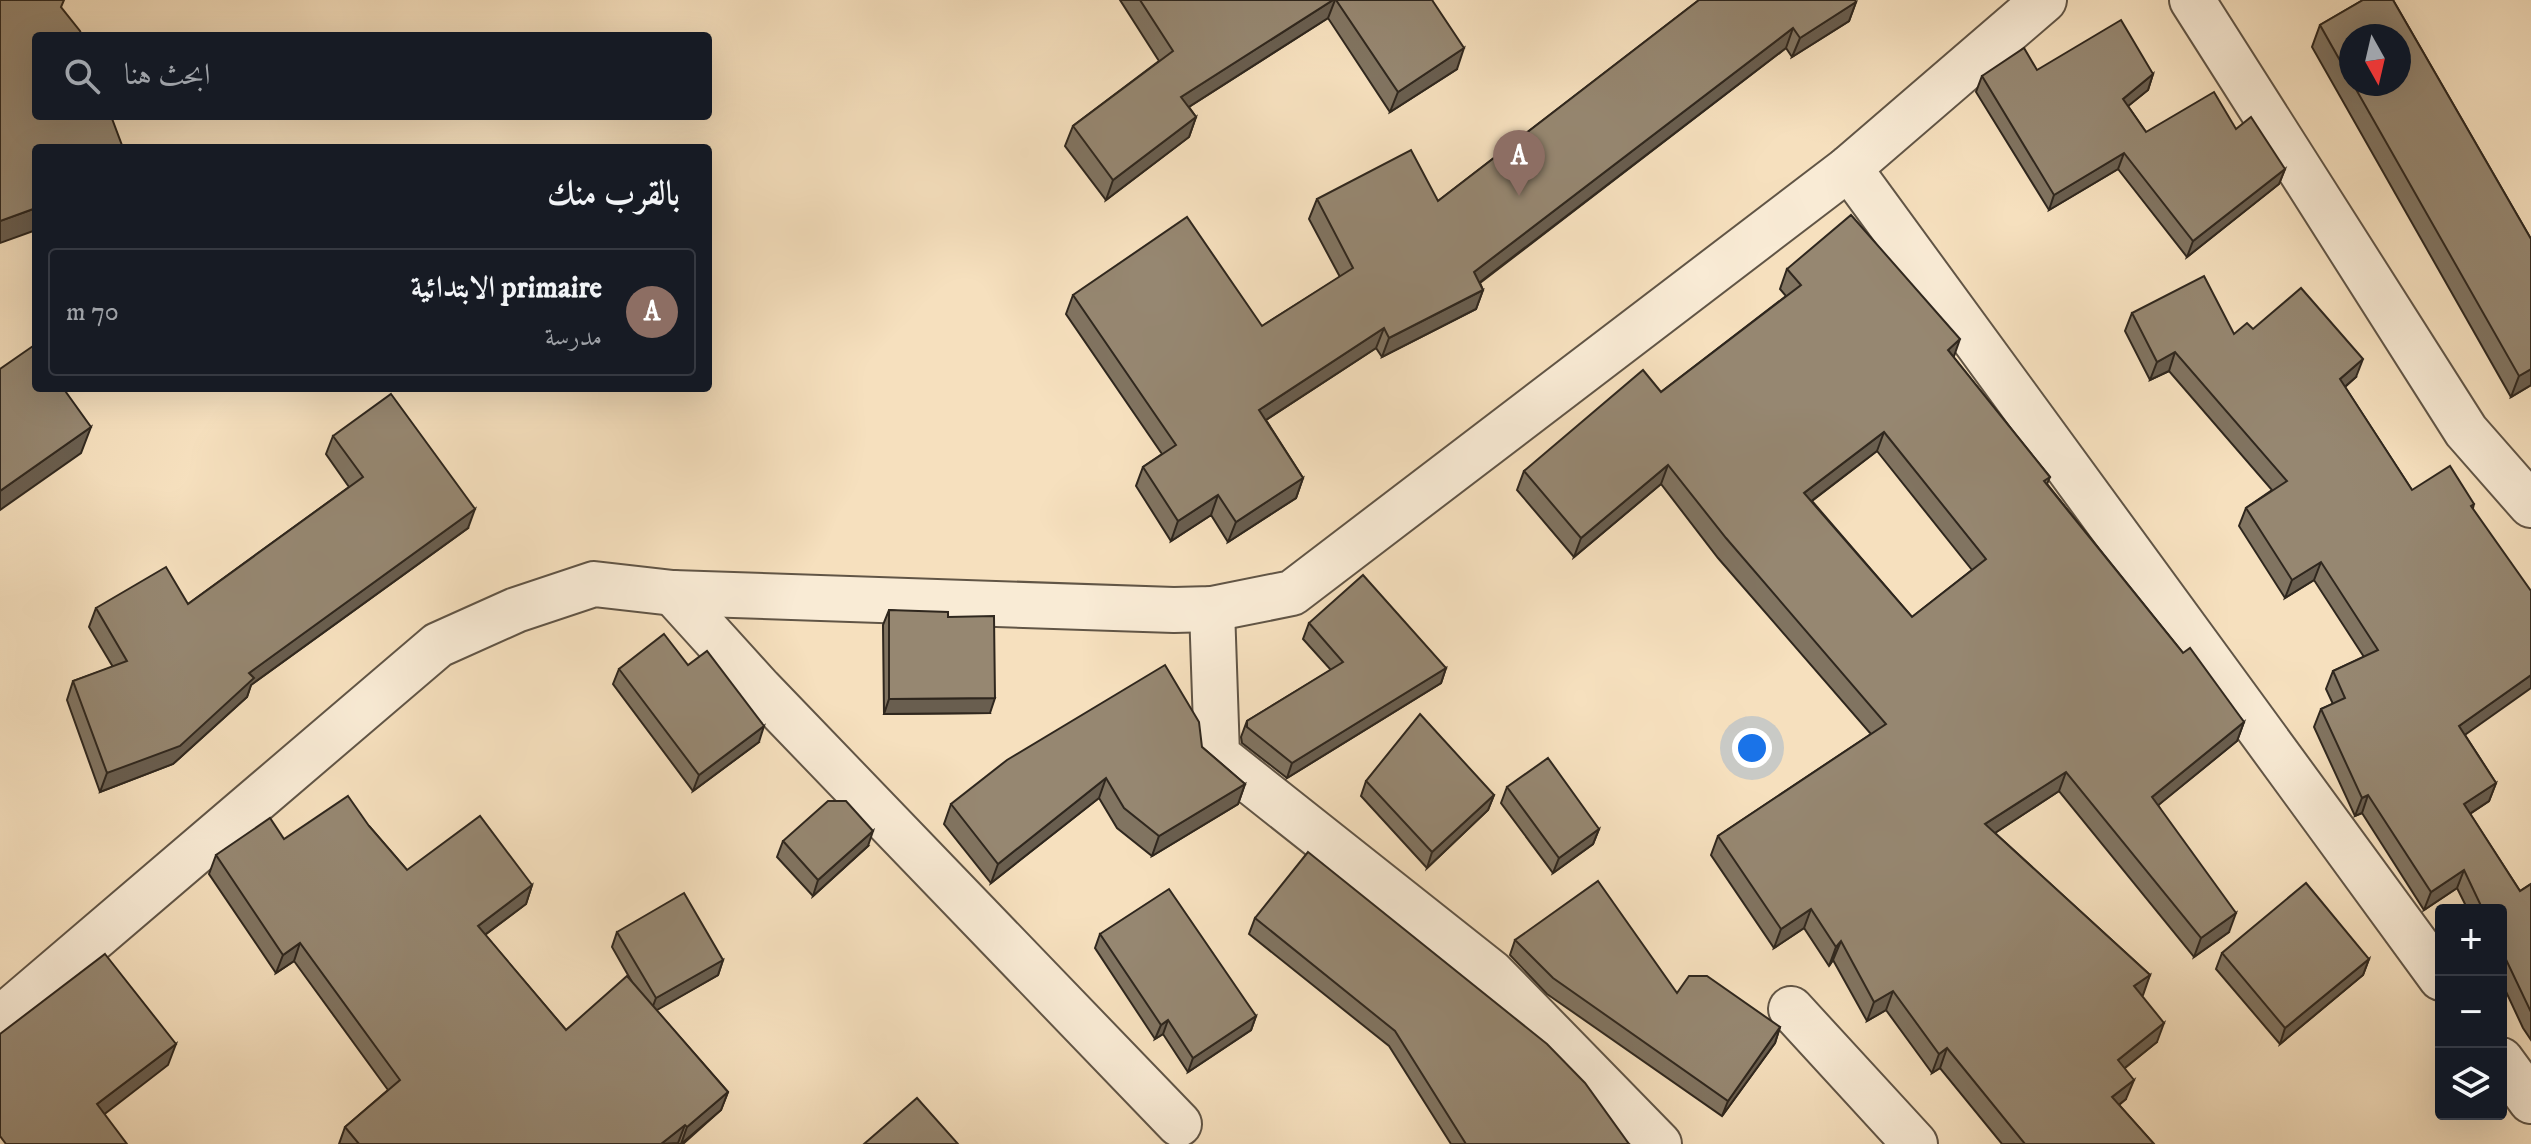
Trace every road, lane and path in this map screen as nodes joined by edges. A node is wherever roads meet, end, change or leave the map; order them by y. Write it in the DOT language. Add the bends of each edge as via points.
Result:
graph roads {
  1 [pos="2044,0"];
  2 [pos="2192,0"];
  3 [pos="1849,168"];
  4 [pos="2531,505"];
  5 [pos="673,593"];
  6 [pos="1212,609"];
  7 [pos="2440,976"];
  8 [pos="1791,1009"];
  9 [pos="0,1019"];
  10 [pos="2507,1068"];
  11 [pos="2531,1101"];
  12 [pos="1179,1124"];
  13 [pos="1659,1144"];
  14 [pos="1915,1144"];
  1 -- 3 [label="street"];
  2 -- 4 [label="street" via="2466,431"];
  3 -- 6 [label="street" via="1292,593"];
  3 -- 7 [label="street"];
  5 -- 6 [label="street"];
  5 -- 9 [label="street" via="594,584 516,610 438,645"];
  5 -- 12 [label="street"];
  6 -- 13 [label="street" via="1217,755 1492,973"];
  8 -- 14 [label="street"];
  10 -- 11 [label="street"];
}
